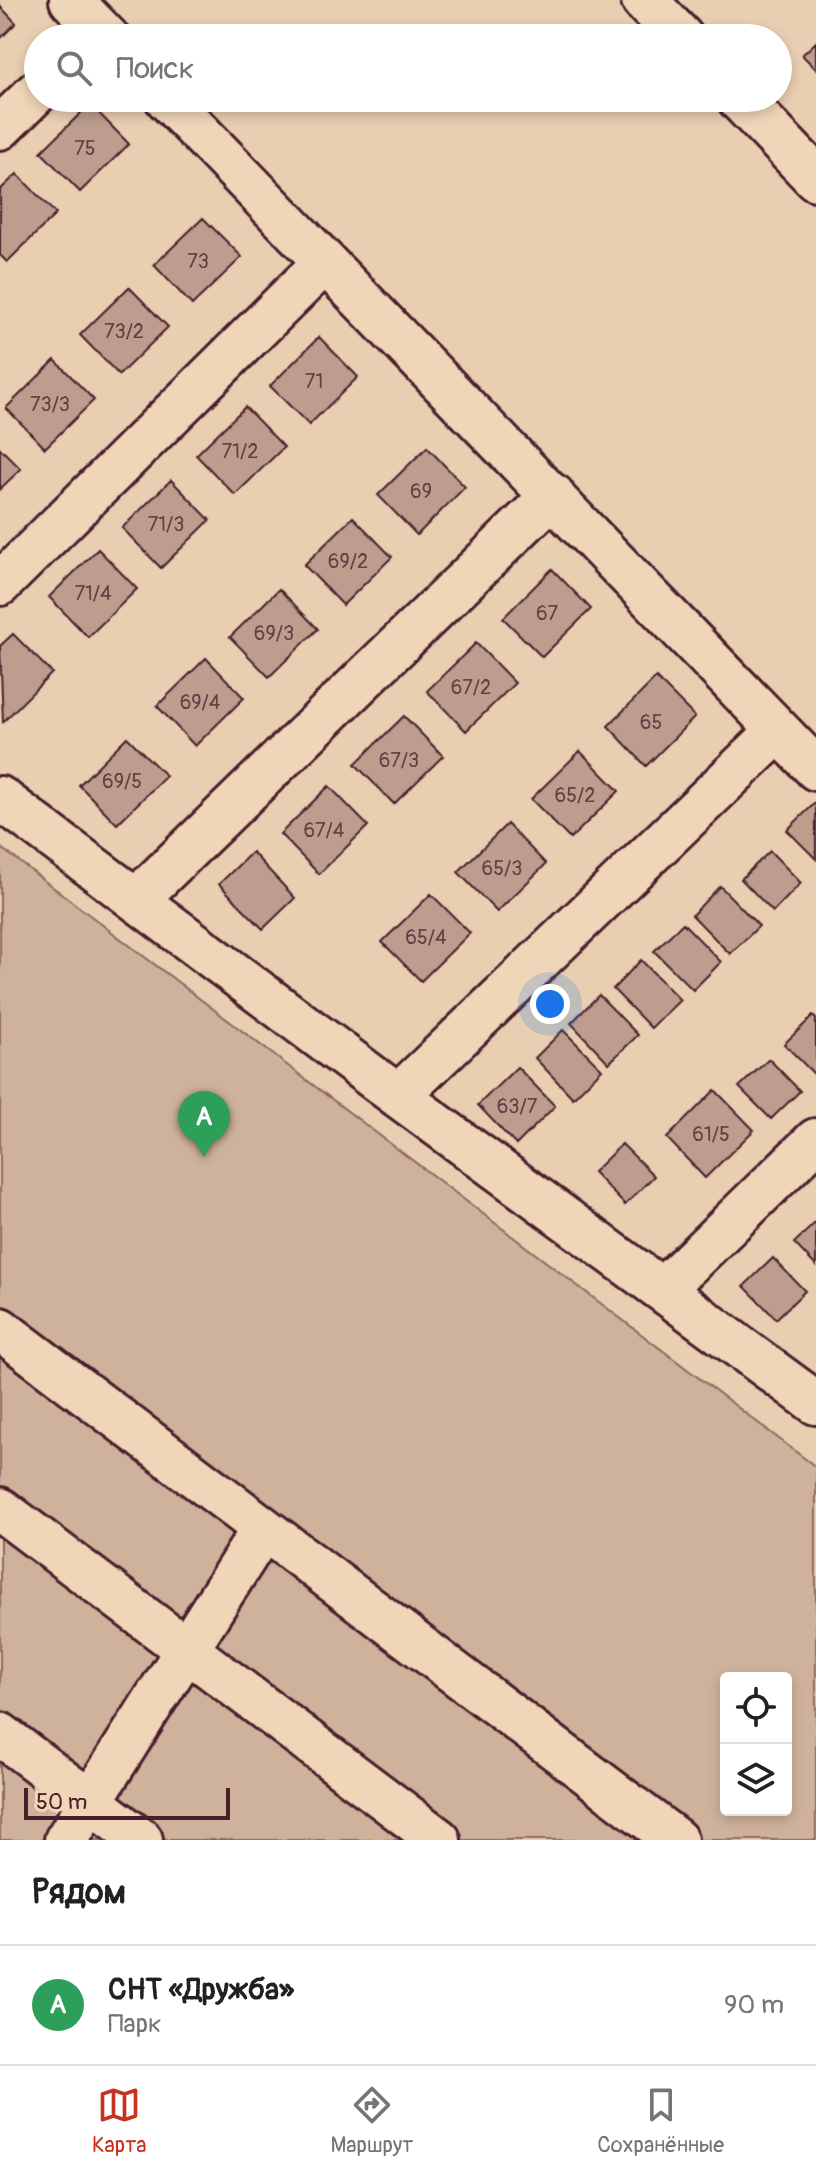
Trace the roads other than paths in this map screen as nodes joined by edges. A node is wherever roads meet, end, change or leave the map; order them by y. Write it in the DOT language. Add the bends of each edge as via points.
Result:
graph roads {
  1 [pos="71,0"];
  2 [pos="644,0"];
  3 [pos="91,24"];
  4 [pos="667,24"];
  5 [pos="24,105"];
  6 [pos="179,112"];
  7 [pos="752,112"];
  8 [pos="0,128"];
  9 [pos="816,178"];
  10 [pos="324,263"];
  11 [pos="553,495"];
  12 [pos="0,584"];
  13 [pos="778,731"];
  14 [pos="816,769"];
  15 [pos="0,798"];
  16 [pos="137,899"];
  17 [pos="398,1096"];
  18 [pos="816,1140"];
  19 [pos="663,1289"];
  20 [pos="0,1329"];
  21 [pos="816,1403"];
  22 [pos="0,1509"];
  23 [pos="263,1529"];
  24 [pos="184,1649"];
  25 [pos="0,1734"];
  26 [pos="91,1801"];
  27 [pos="66,1840"];
  28 [pos="141,1840"];
  29 [pos="439,1840"];
  30 [pos="676,1840"];
  1 -- 3 [label="street"];
  2 -- 4 [label="main road"];
  5 -- 8 [label="street"];
  6 -- 10 [label="street"];
  7 -- 9 [label="main road"];
  10 -- 11 [label="street"];
  10 -- 12 [label="street"];
  11 -- 13 [label="street"];
  11 -- 16 [label="street"];
  13 -- 14 [label="street"];
  13 -- 17 [label="street"];
  15 -- 16 [label="street"];
  16 -- 17 [label="street"];
  17 -- 19 [label="street"];
  18 -- 19 [label="street"];
  19 -- 21 [label="street"];
  20 -- 23 [label="street"];
  22 -- 24 [label="street"];
  23 -- 24 [label="street"];
  23 -- 30 [label="street"];
  24 -- 26 [label="street"];
  24 -- 29 [label="street"];
  25 -- 26 [label="street"];
  26 -- 27 [label="street"];
  26 -- 28 [label="street"];
}
